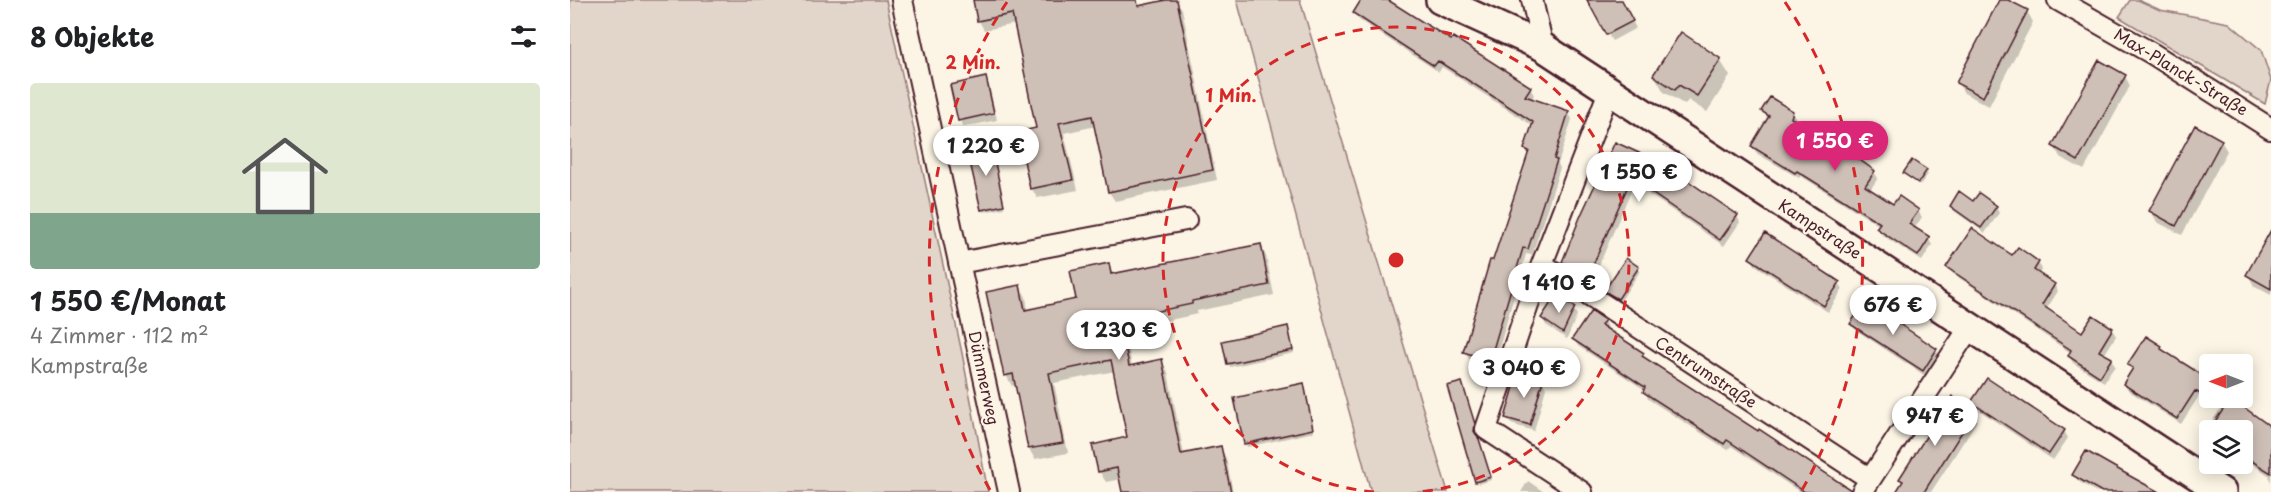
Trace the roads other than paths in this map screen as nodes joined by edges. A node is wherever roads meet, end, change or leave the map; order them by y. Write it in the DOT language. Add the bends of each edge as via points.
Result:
graph roads {
  1 [pos="902,0"];
  2 [pos="1440,0"];
  3 [pos="1532,0"];
  4 [pos="2058,0"];
  5 [pos="1544,47"];
  6 [pos="1609,91"];
  7 [pos="2271,129"];
  8 [pos="1186,220"];
  9 [pos="959,263"];
  10 [pos="1542,264"];
  11 [pos="1970,327"];
  12 [pos="1866,486"];
  13 [pos="1009,492"];
  14 [pos="1582,492"];
  15 [pos="2222,492"];
  1 -- 9 [label="street, Dümmerweg"];
  2 -- 5 [label="street, Kampstraße"];
  3 -- 5 [label="street"];
  4 -- 7 [label="street, Max-Planck-Straße" via="2153,54"];
  5 -- 6 [label="street, Kampstraße"];
  6 -- 10 [label="street"];
  6 -- 11 [label="street, Kampstraße"];
  8 -- 9 [label="street"];
  9 -- 13 [label="street, Dümmerweg"];
  10 -- 12 [label="street, Centrumstraße"];
  10 -- 14 [label="street" via="1486,429"];
  11 -- 12 [label="street"];
  11 -- 15 [label="street, Kampstraße"];
}
